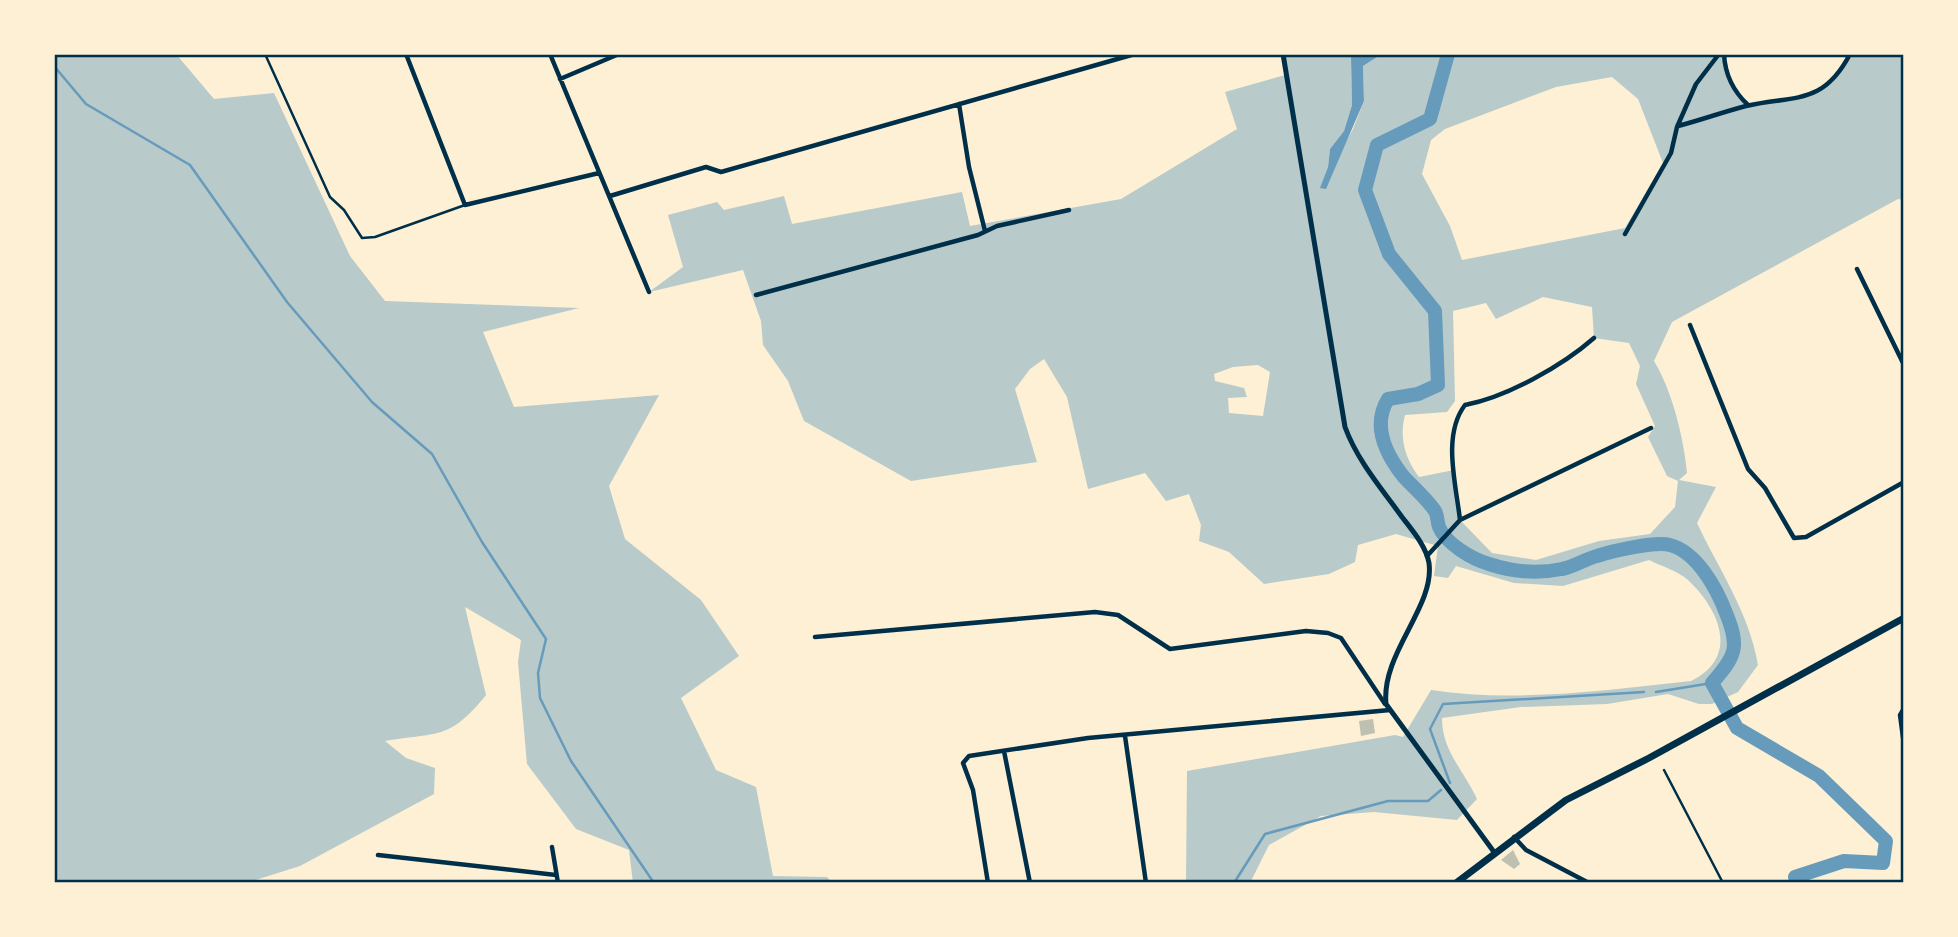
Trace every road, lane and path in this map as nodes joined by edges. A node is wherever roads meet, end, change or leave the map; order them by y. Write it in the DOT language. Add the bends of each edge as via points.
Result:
graph roads {
  1 [pos="265,54"];
  2 [pos="406,54"];
  3 [pos="550,54"];
  4 [pos="1135,54"];
  5 [pos="1283,54"];
  6 [pos="1721,54"];
  7 [pos="618,55"];
  8 [pos="1849,56"];
  9 [pos="560,79"];
  10 [pos="959,104"];
  11 [pos="1748,106"];
  12 [pos="1677,127"];
  13 [pos="599,173"];
  14 [pos="610,196"];
  15 [pos="465,205"];
  16 [pos="1069,210"];
  17 [pos="985,232"];
  18 [pos="1625,234"];
  19 [pos="1857,269"];
  20 [pos="649,292"];
  21 [pos="756,295"];
  22 [pos="1690,325"];
  23 [pos="1594,338"];
  24 [pos="1904,365"];
  25 [pos="1651,428"];
  26 [pos="1904,482"];
  27 [pos="1460,520"];
  28 [pos="1427,556"];
  29 [pos="1904,618"];
  30 [pos="815,637"];
  31 [pos="1388,707"];
  32 [pos="1904,708"];
  33 [pos="1125,736"];
  34 [pos="1904,745"];
  35 [pos="1004,751"];
  36 [pos="1664,770"];
  37 [pos="1513,836"];
  38 [pos="552,847"];
  39 [pos="1493,852"];
  40 [pos="378,855"];
  41 [pos="556,875"];
  42 [pos="558,883"];
  43 [pos="988,883"];
  44 [pos="1030,883"];
  45 [pos="1146,883"];
  46 [pos="1456,883"];
  47 [pos="1589,883"];
  48 [pos="1723,883"];
  1 -- 15 [label="lane" via="330,197 345,210 362,238"];
  2 -- 15 [label="street"];
  3 -- 9 [label="street"];
  4 -- 10 [label="street"];
  5 -- 28 [label="street" via="1345,426 1356,452"];
  6 -- 11 [label="street" via="1736,94"];
  6 -- 12 [label="street" via="1696,85"];
  7 -- 9 [label="street"];
  8 -- 11 [label="street" via="1832,83 1807,97"];
  9 -- 13 [label="street"];
  10 -- 14 [label="street" via="721,172 706,167"];
  10 -- 17 [label="street"];
  11 -- 12 [label="street"];
  12 -- 18 [label="street" via="1671,153"];
  13 -- 14 [label="street"];
  13 -- 15 [label="street"];
  14 -- 20 [label="street"];
  16 -- 17 [label="street"];
  17 -- 21 [label="street"];
  19 -- 24 [label="street"];
  22 -- 26 [label="street" via="1748,469 1765,488 1794,538 1806,537"];
  23 -- 27 [label="street" via="1522,384 1486,401 1465,405 1456,417 1452,437"];
  25 -- 27 [label="street"];
  27 -- 28 [label="street"];
  28 -- 31 [label="street" via="1428,580 1387,678"];
  29 -- 37 [label="main road" via="1566,800"];
  30 -- 31 [label="street" via="1095,612 1118,615 1170,649 1306,631 1328,633 1341,638"];
  31 -- 33 [label="street"];
  31 -- 39 [label="street"];
  32 -- 34 [label="street" via="1900,715"];
  33 -- 35 [label="street"];
  33 -- 45 [label="street"];
  35 -- 43 [label="street" via="973,756 963,763 973,790"];
  35 -- 44 [label="street"];
  36 -- 48 [label="lane"];
  37 -- 39 [label="main road"];
  37 -- 47 [label="street" via="1526,850"];
  38 -- 41 [label="street"];
  39 -- 46 [label="main road"];
  40 -- 41 [label="street"];
  41 -- 42 [label="street"];
}
